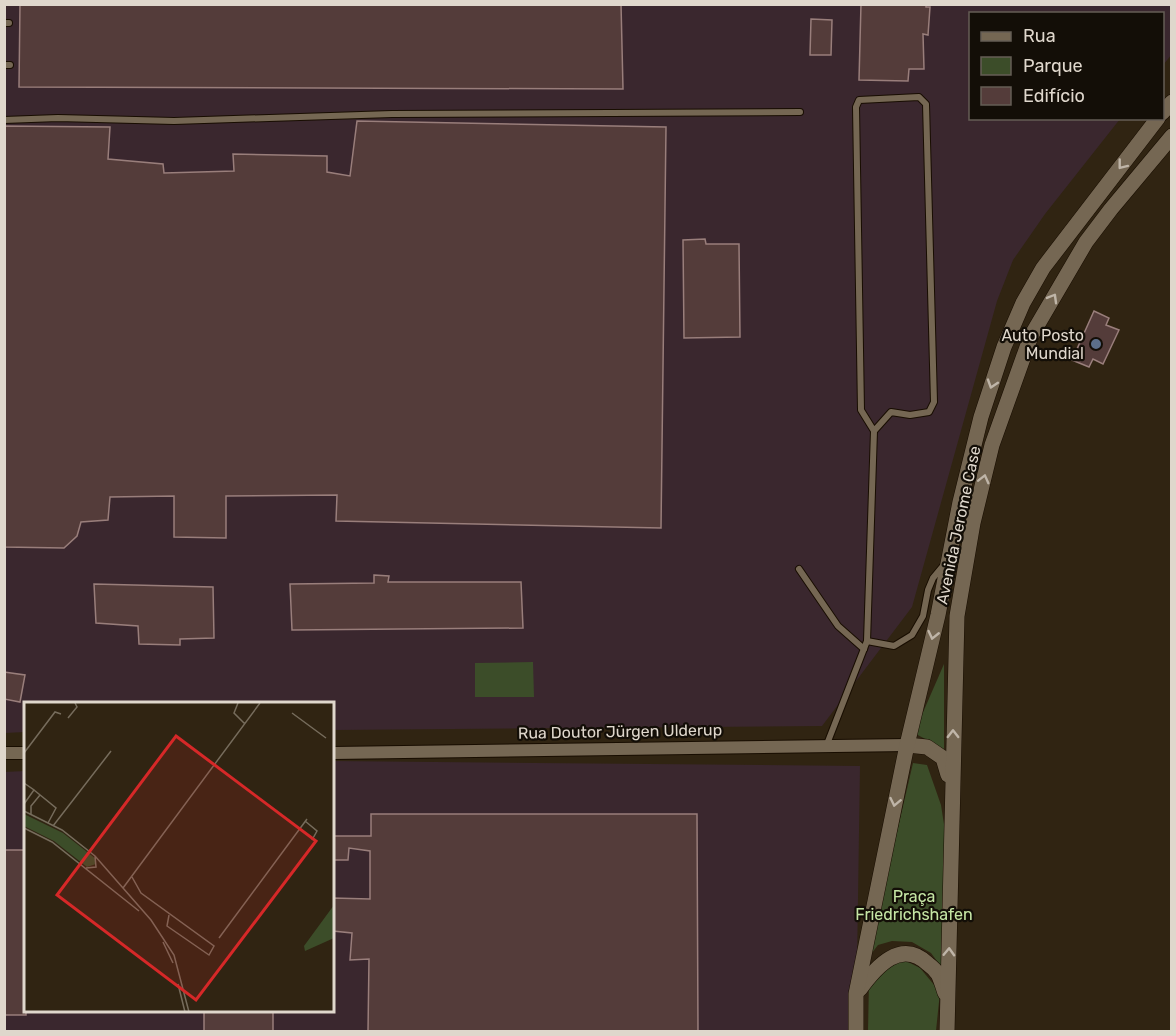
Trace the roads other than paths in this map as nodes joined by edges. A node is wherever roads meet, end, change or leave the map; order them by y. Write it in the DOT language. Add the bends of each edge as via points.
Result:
graph roads {
  1 [pos="800,112"];
  2 [pos="4,120"];
  3 [pos="1156,120"];
  4 [pos="1172,136"];
  5 [pos="874,431"];
  6 [pos="948,559"];
  7 [pos="799,568"];
  8 [pos="867,641"];
  9 [pos="864,649"];
  10 [pos="827,744"];
  11 [pos="907,745"];
  12 [pos="4,753"];
  13 [pos="24,753"];
  14 [pos="334,753"];
  15 [pos="953,793"];
  16 [pos="856,994"];
  17 [pos="947,1001"];
  18 [pos="856,1032"];
  19 [pos="947,1032"];
  1 -- 2 [label="lane"];
  3 -- 6 [label="main road, Avenida Jerome Case, one-way" via="1043,268 1023,303 981,417"];
  15 -- 4 [label="main road, Avenida Jerome Case, one-way" via="957,616 992,445 1031,336 1086,242"];
  5 -- 5 [label="lane" via="891,412 929,412 934,402 926,104 919,97 860,100 856,107 861,410"];
  5 -- 8 [label="lane"];
  6 -- 8 [label="lane" via="933,578 923,616 912,635 894,646"];
  6 -- 11 [label="main road, Avenida Jerome Case, one-way"];
  7 -- 9 [label="lane" via="838,626"];
  8 -- 9 [label="lane"];
  9 -- 10 [label="lane"];
  10 -- 11 [label="street, Rua Doutor Jürgen Ulderup"];
  10 -- 14 [label="street, Rua Doutor Jürgen Ulderup"];
  11 -- 15 [label="main road" via="927,747 943,758"];
  11 -- 16 [label="main road, Avenida Jerome Case, one-way"];
  12 -- 13 [label="street"];
  17 -- 15 [label="main road, Avenida Jerome Case, one-way"];
  16 -- 17 [label="main road" via="872,972 888,959 904,953 921,957 938,974"];
  16 -- 18 [label="main road, Avenida Jerome Case"];
  17 -- 19 [label="main road, Avenida Jerome Case"];
}
